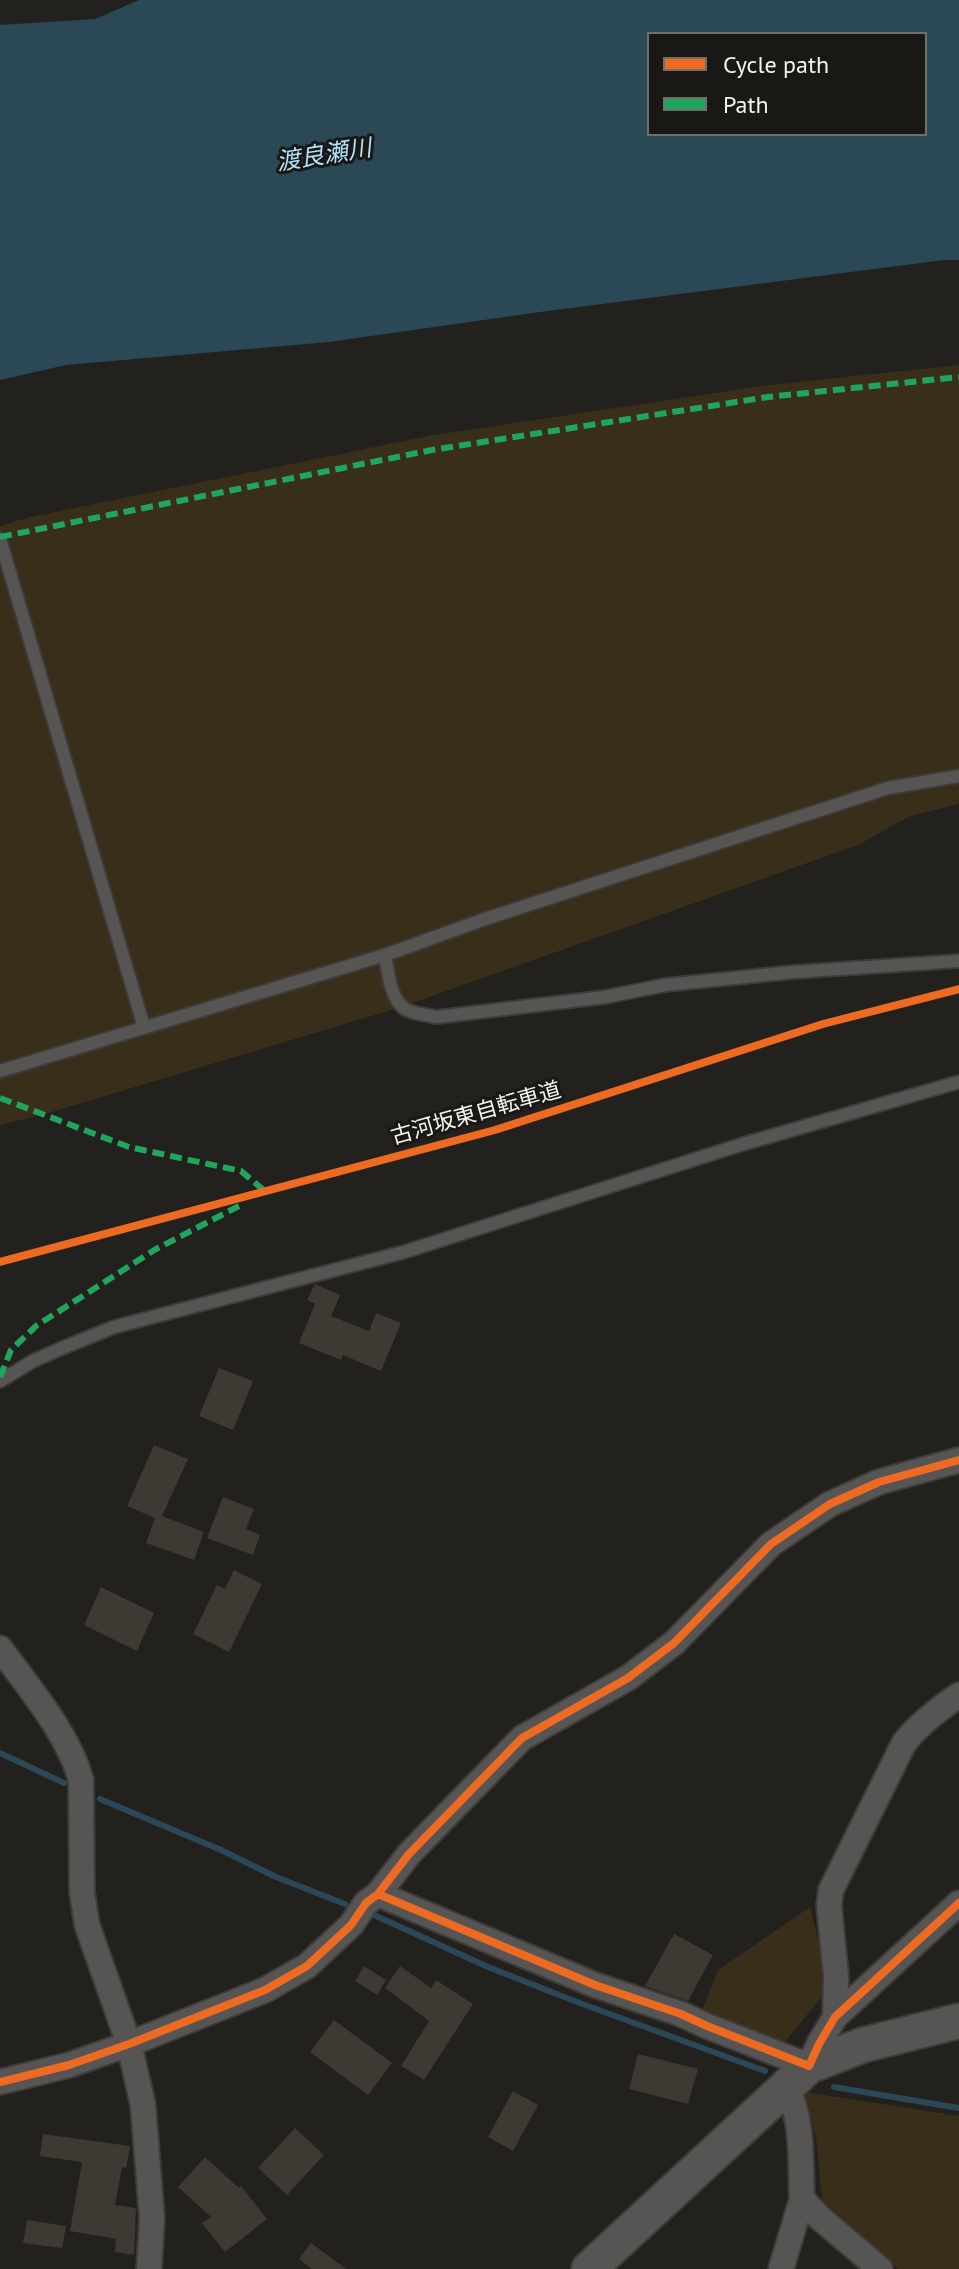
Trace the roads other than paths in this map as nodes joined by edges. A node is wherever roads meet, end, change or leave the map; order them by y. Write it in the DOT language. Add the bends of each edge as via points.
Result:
graph roads {
  1 [pos="0,539"];
  2 [pos="959,776"];
  3 [pos="385,955"];
  4 [pos="959,961"];
  5 [pos="144,1027"];
  6 [pos="0,1071"];
  7 [pos="959,1082"];
  8 [pos="0,1381"];
  9 [pos="959,1460"];
  10 [pos="0,1648"];
  11 [pos="959,1695"];
  12 [pos="378,1894"];
  13 [pos="959,1903"];
  14 [pos="835,2017"];
  15 [pos="959,2021"];
  16 [pos="129,2044"];
  17 [pos="798,2076"];
  18 [pos="0,2082"];
  19 [pos="802,2199"];
  20 [pos="149,2269"];
  21 [pos="589,2269"];
  22 [pos="781,2269"];
  23 [pos="880,2269"];
  1 -- 5 [label="lane"];
  2 -- 3 [label="lane" via="888,788"];
  3 -- 4 [label="lane" via="401,1007 437,1017 665,985"];
  3 -- 5 [label="lane"];
  5 -- 6 [label="lane"];
  7 -- 8 [label="lane" via="404,1252 114,1327"];
  9 -- 12 [label="street" via="879,1482 830,1504 771,1544 674,1643 628,1678 522,1738 409,1854"];
  10 -- 16 [label="street" via="76,1764 87,1925"];
  11 -- 14 [label="street" via="904,1743 831,1890"];
  12 -- 16 [label="street" via="307,1966 265,1990"];
  12 -- 17 [label="street" via="595,1985 681,2014"];
  13 -- 14 [label="street"];
  14 -- 17 [label="street"];
  15 -- 17 [label="street" via="863,2045"];
  16 -- 18 [label="street"];
  16 -- 20 [label="street" via="143,2105 152,2218"];
  17 -- 19 [label="street"];
  17 -- 21 [label="street"];
  19 -- 22 [label="street"];
  19 -- 23 [label="street"];
}
